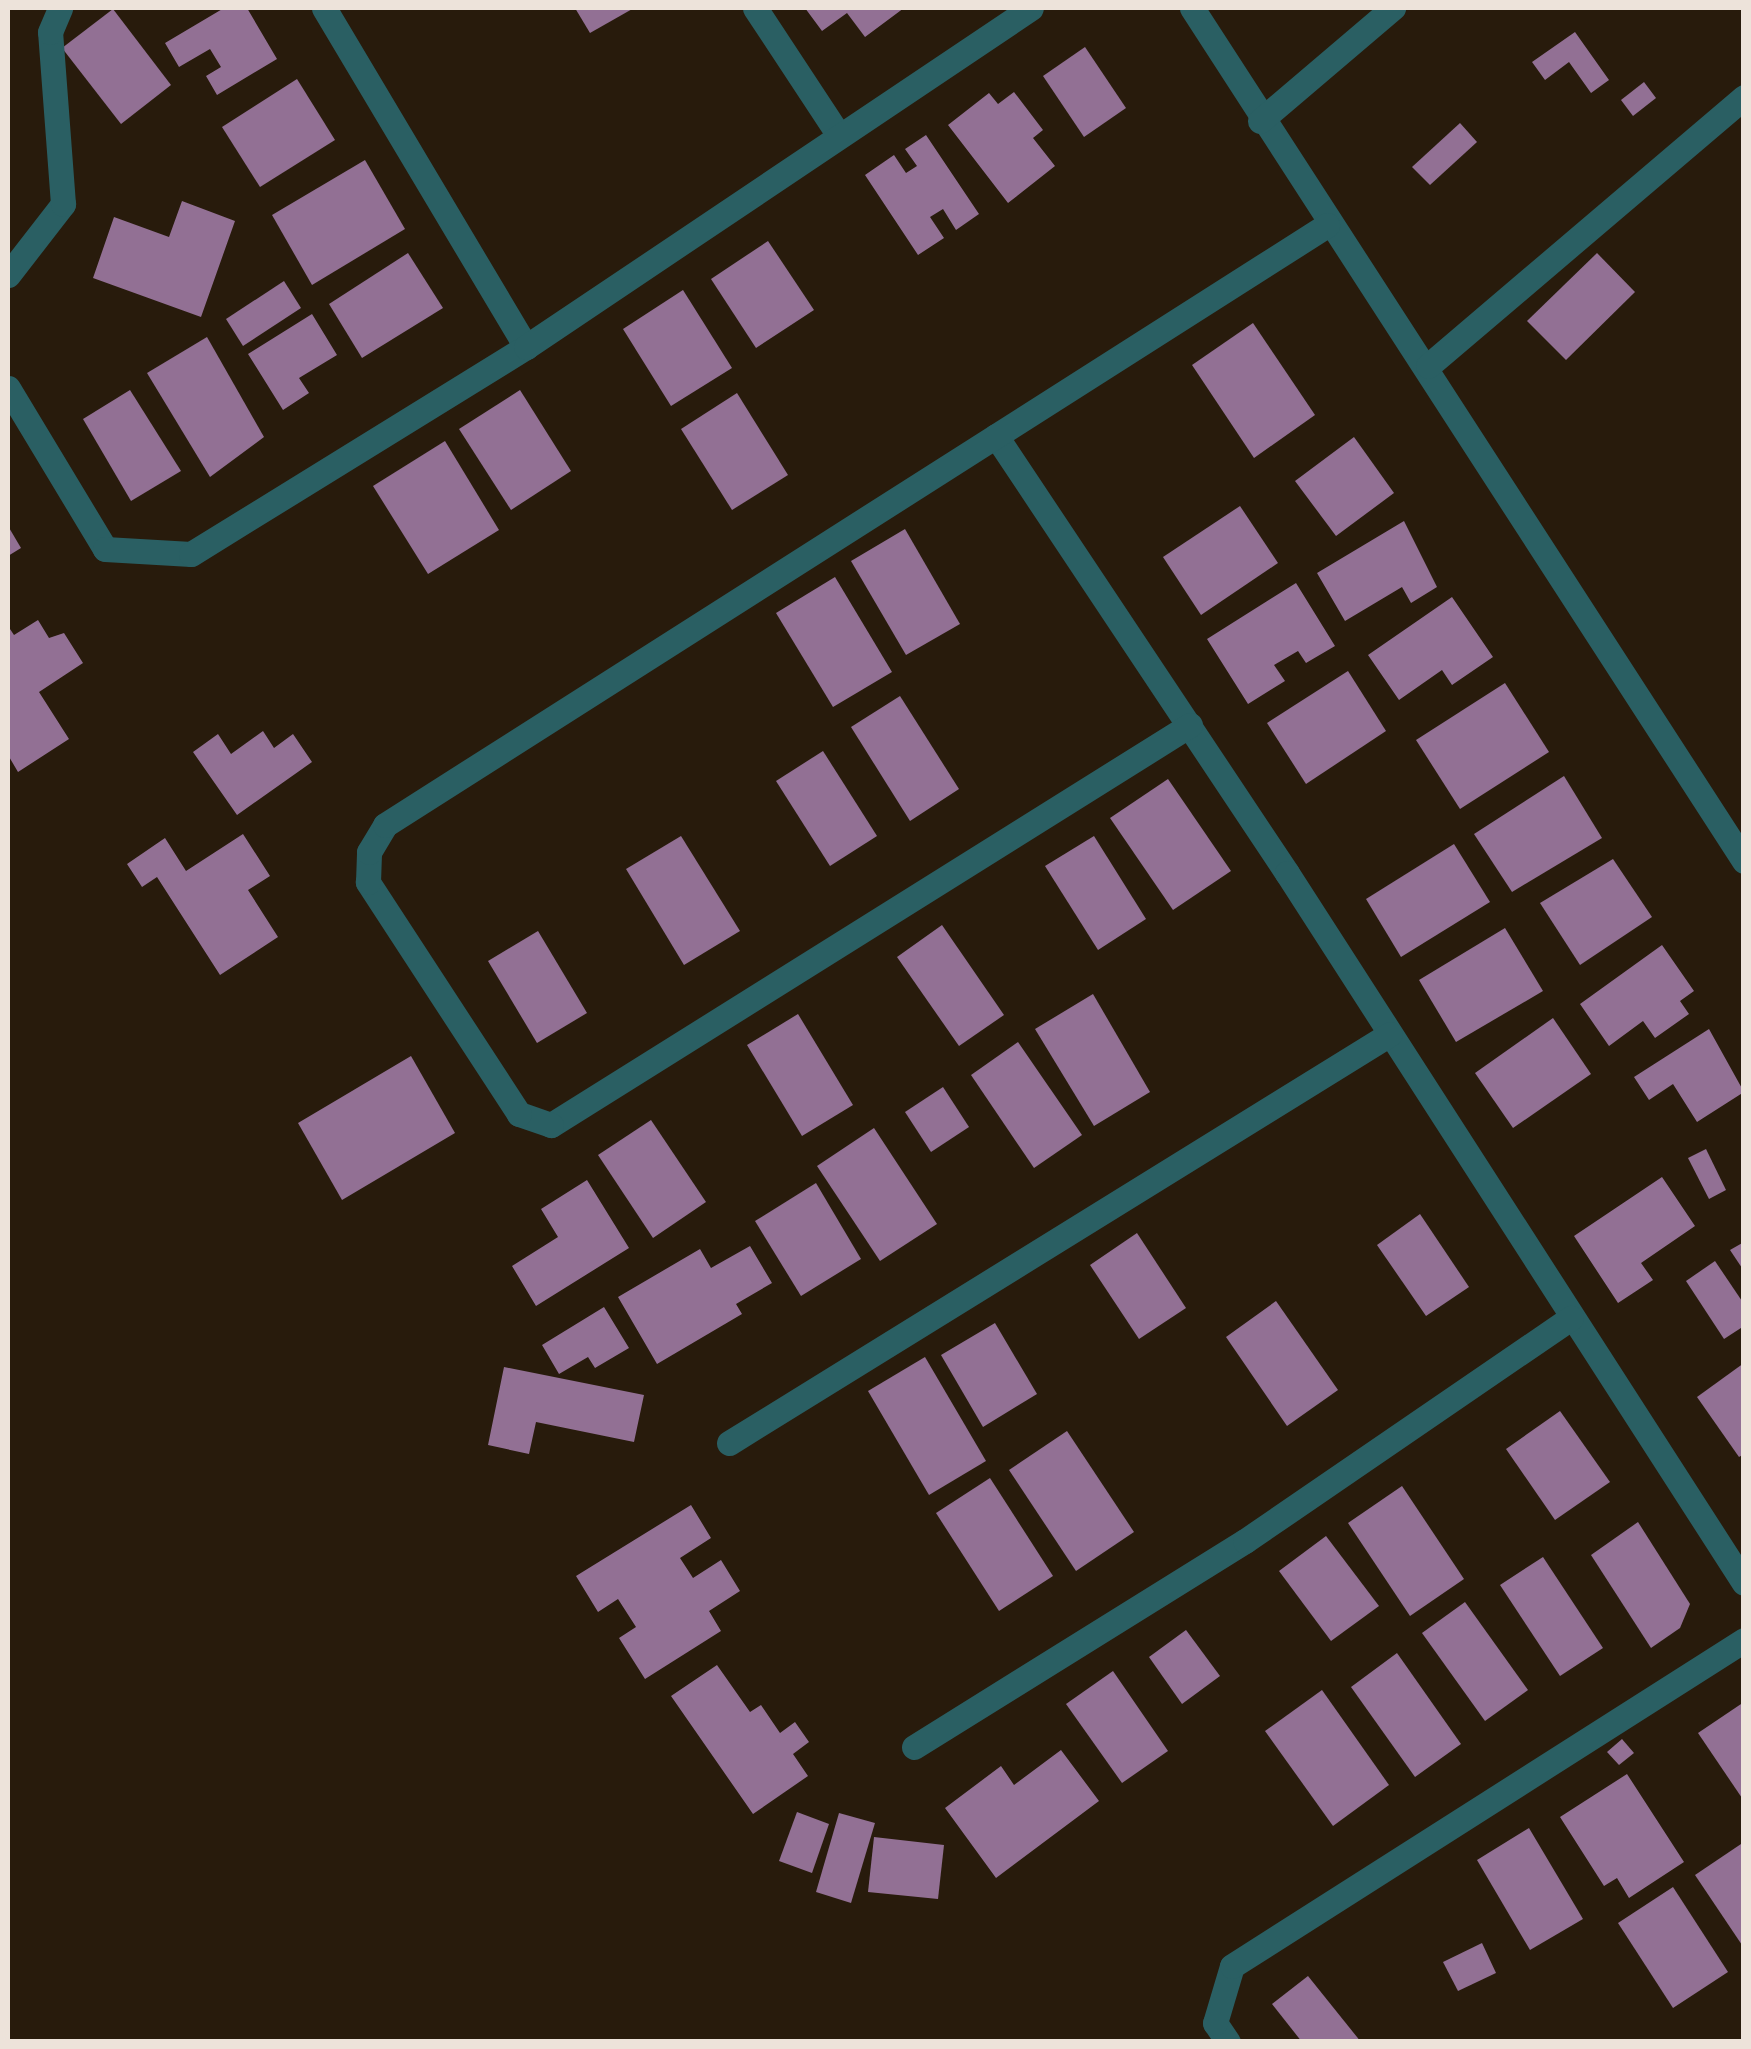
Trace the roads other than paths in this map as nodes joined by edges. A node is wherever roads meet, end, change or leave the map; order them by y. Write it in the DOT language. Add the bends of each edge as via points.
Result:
graph roads {
  1 [pos="60,8"];
  2 [pos="324,8"];
  3 [pos="755,8"];
  4 [pos="1032,8"];
  5 [pos="1192,8"];
  6 [pos="1393,8"];
  7 [pos="1744,97"];
  8 [pos="1260,121"];
  9 [pos="838,134"];
  10 [pos="1328,224"];
  11 [pos="8,276"];
  12 [pos="526,348"];
  13 [pos="1428,366"];
  14 [pos="8,388"];
  15 [pos="996,436"];
  16 [pos="1190,725"];
  17 [pos="1744,861"];
  18 [pos="1390,1034"];
  19 [pos="1572,1318"];
  20 [pos="729,1443"];
  21 [pos="1744,1583"];
  22 [pos="1744,1640"];
  23 [pos="914,1747"];
  24 [pos="1228,2042"];
  1 -- 11 [label="street" via="50,32 63,204"];
  2 -- 12 [label="street"];
  3 -- 9 [label="street"];
  4 -- 9 [label="street"];
  5 -- 8 [label="street"];
  6 -- 8 [label="street"];
  7 -- 13 [label="street"];
  8 -- 10 [label="street"];
  9 -- 12 [label="street"];
  10 -- 13 [label="street"];
  10 -- 15 [label="street"];
  12 -- 14 [label="street" via="191,554 105,548"];
  13 -- 17 [label="street"];
  15 -- 16 [label="street"];
  15 -- 16 [label="street" via="384,825 370,852 368,882 519,1114 539,1124 562,1121"];
  16 -- 18 [label="street"];
  18 -- 19 [label="street"];
  18 -- 20 [label="street"];
  19 -- 21 [label="street"];
  19 -- 23 [label="street" via="1245,1542"];
  22 -- 24 [label="street" via="1232,1966 1216,2023"];
}
